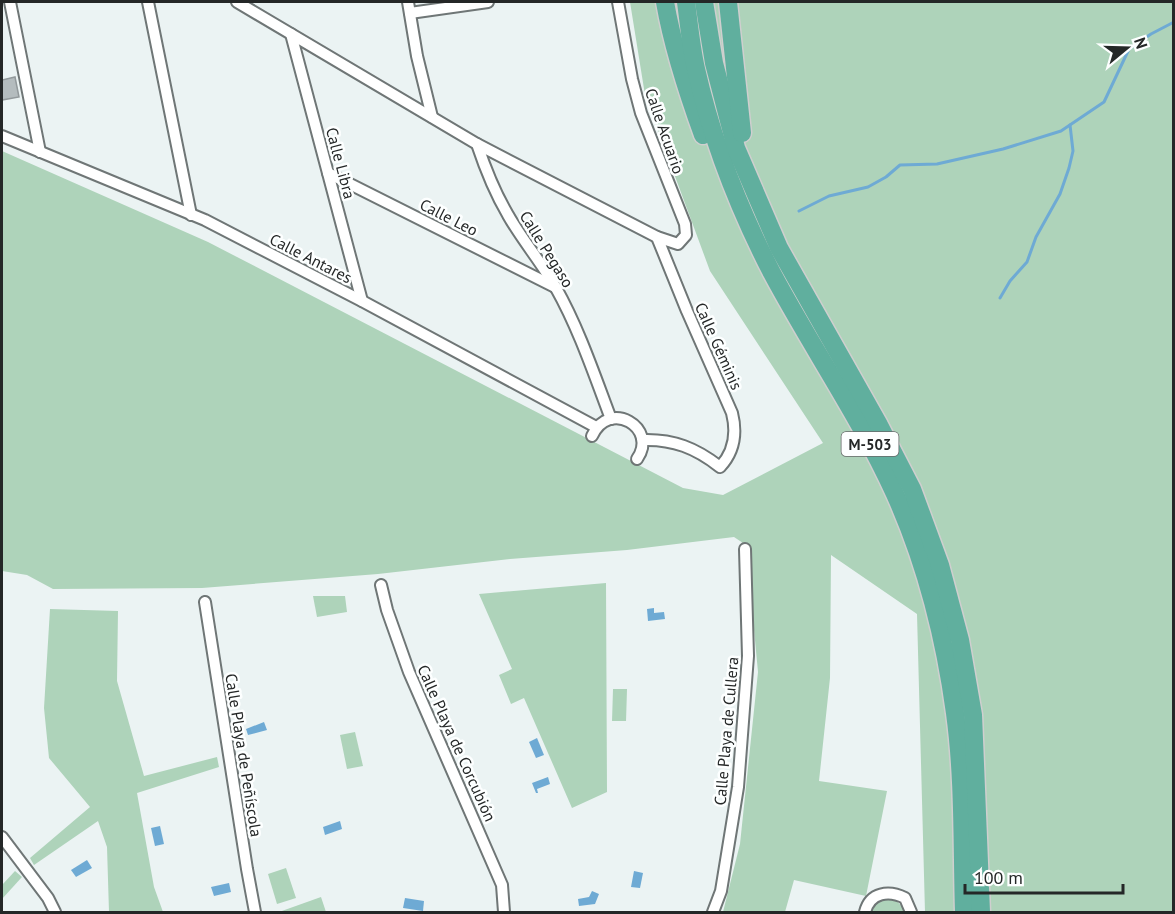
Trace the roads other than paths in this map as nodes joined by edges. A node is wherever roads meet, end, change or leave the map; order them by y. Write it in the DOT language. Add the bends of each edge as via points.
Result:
graph roads {
  1 [pos="10,2"];
  2 [pos="148,2"];
  3 [pos="237,2"];
  4 [pos="408,2"];
  5 [pos="488,2"];
  6 [pos="618,2"];
  7 [pos="665,2"];
  8 [pos="686,2"];
  9 [pos="704,2"];
  10 [pos="728,2"];
  11 [pos="410,13"];
  12 [pos="291,33"];
  13 [pos="432,117"];
  14 [pos="2,136"];
  15 [pos="477,144"];
  16 [pos="40,152"];
  17 [pos="328,173"];
  18 [pos="191,215"];
  19 [pos="657,237"];
  20 [pos="779,248"];
  21 [pos="555,287"];
  22 [pos="362,301"];
  23 [pos="795,315"];
  24 [pos="610,419"];
  25 [pos="643,440"];
  26 [pos="637,459"];
  27 [pos="745,549"];
  28 [pos="381,585"];
  29 [pos="205,602"];
  30 [pos="2,837"];
  31 [pos="55,912"];
  32 [pos="255,912"];
  33 [pos="504,912"];
  34 [pos="713,912"];
  35 [pos="865,912"];
  36 [pos="911,912"];
  37 [pos="964,912"];
  38 [pos="981,912"];
  1 -- 16 [label="street"];
  2 -- 18 [label="street"];
  3 -- 12 [label="street"];
  4 -- 11 [label="street"];
  5 -- 11 [label="street"];
  6 -- 19 [label="street, Calle Acuario" via="641,113 685,224 686,235 678,244"];
  7 -- 23 [label="highway, M-503" via="682,75 741,233 764,278"];
  8 -- 23 [label="highway, M-503" via="696,68 720,156 754,236"];
  9 -- 20 [label="highway, M-503" via="714,63 736,148"];
  10 -- 20 [label="highway, M-503" via="746,152"];
  11 -- 13 [label="street"];
  12 -- 13 [label="street"];
  12 -- 17 [label="street, Calle Libra"];
  13 -- 15 [label="street"];
  14 -- 16 [label="street, Calle Antares"];
  15 -- 19 [label="street"];
  15 -- 21 [label="street, Calle Pegaso" via="508,216"];
  16 -- 18 [label="street, Calle Antares"];
  17 -- 21 [label="street, Calle Leo"];
  17 -- 22 [label="street, Calle Libra"];
  18 -- 22 [label="street, Calle Antares"];
  19 -- 25 [label="street, Calle Géminis" via="736,428 728,459 720,467 679,443"];
  20 -- 38 [label="highway, M-503" via="912,489 940,565 960,640 973,715"];
  21 -- 24 [label="street, Calle Pegaso" via="588,357"];
  22 -- 24 [label="street, Calle Antares" via="594,432"];
  23 -- 37 [label="highway, M-503" via="896,495 924,569 944,644 956,715"];
  24 -- 25 [label="street" via="631,422"];
  25 -- 26 [label="street"];
  27 -- 34 [label="street, Calle Playa de Cullera" via="748,656 738,787 721,891"];
  28 -- 33 [label="street, Calle Playa de Corcubión" via="409,672 502,885"];
  29 -- 32 [label="street, Calle Playa de Peñíscola"];
  30 -- 31 [label="street"];
  35 -- 36 [label="street" via="874,898 893,892 905,898"];
}
